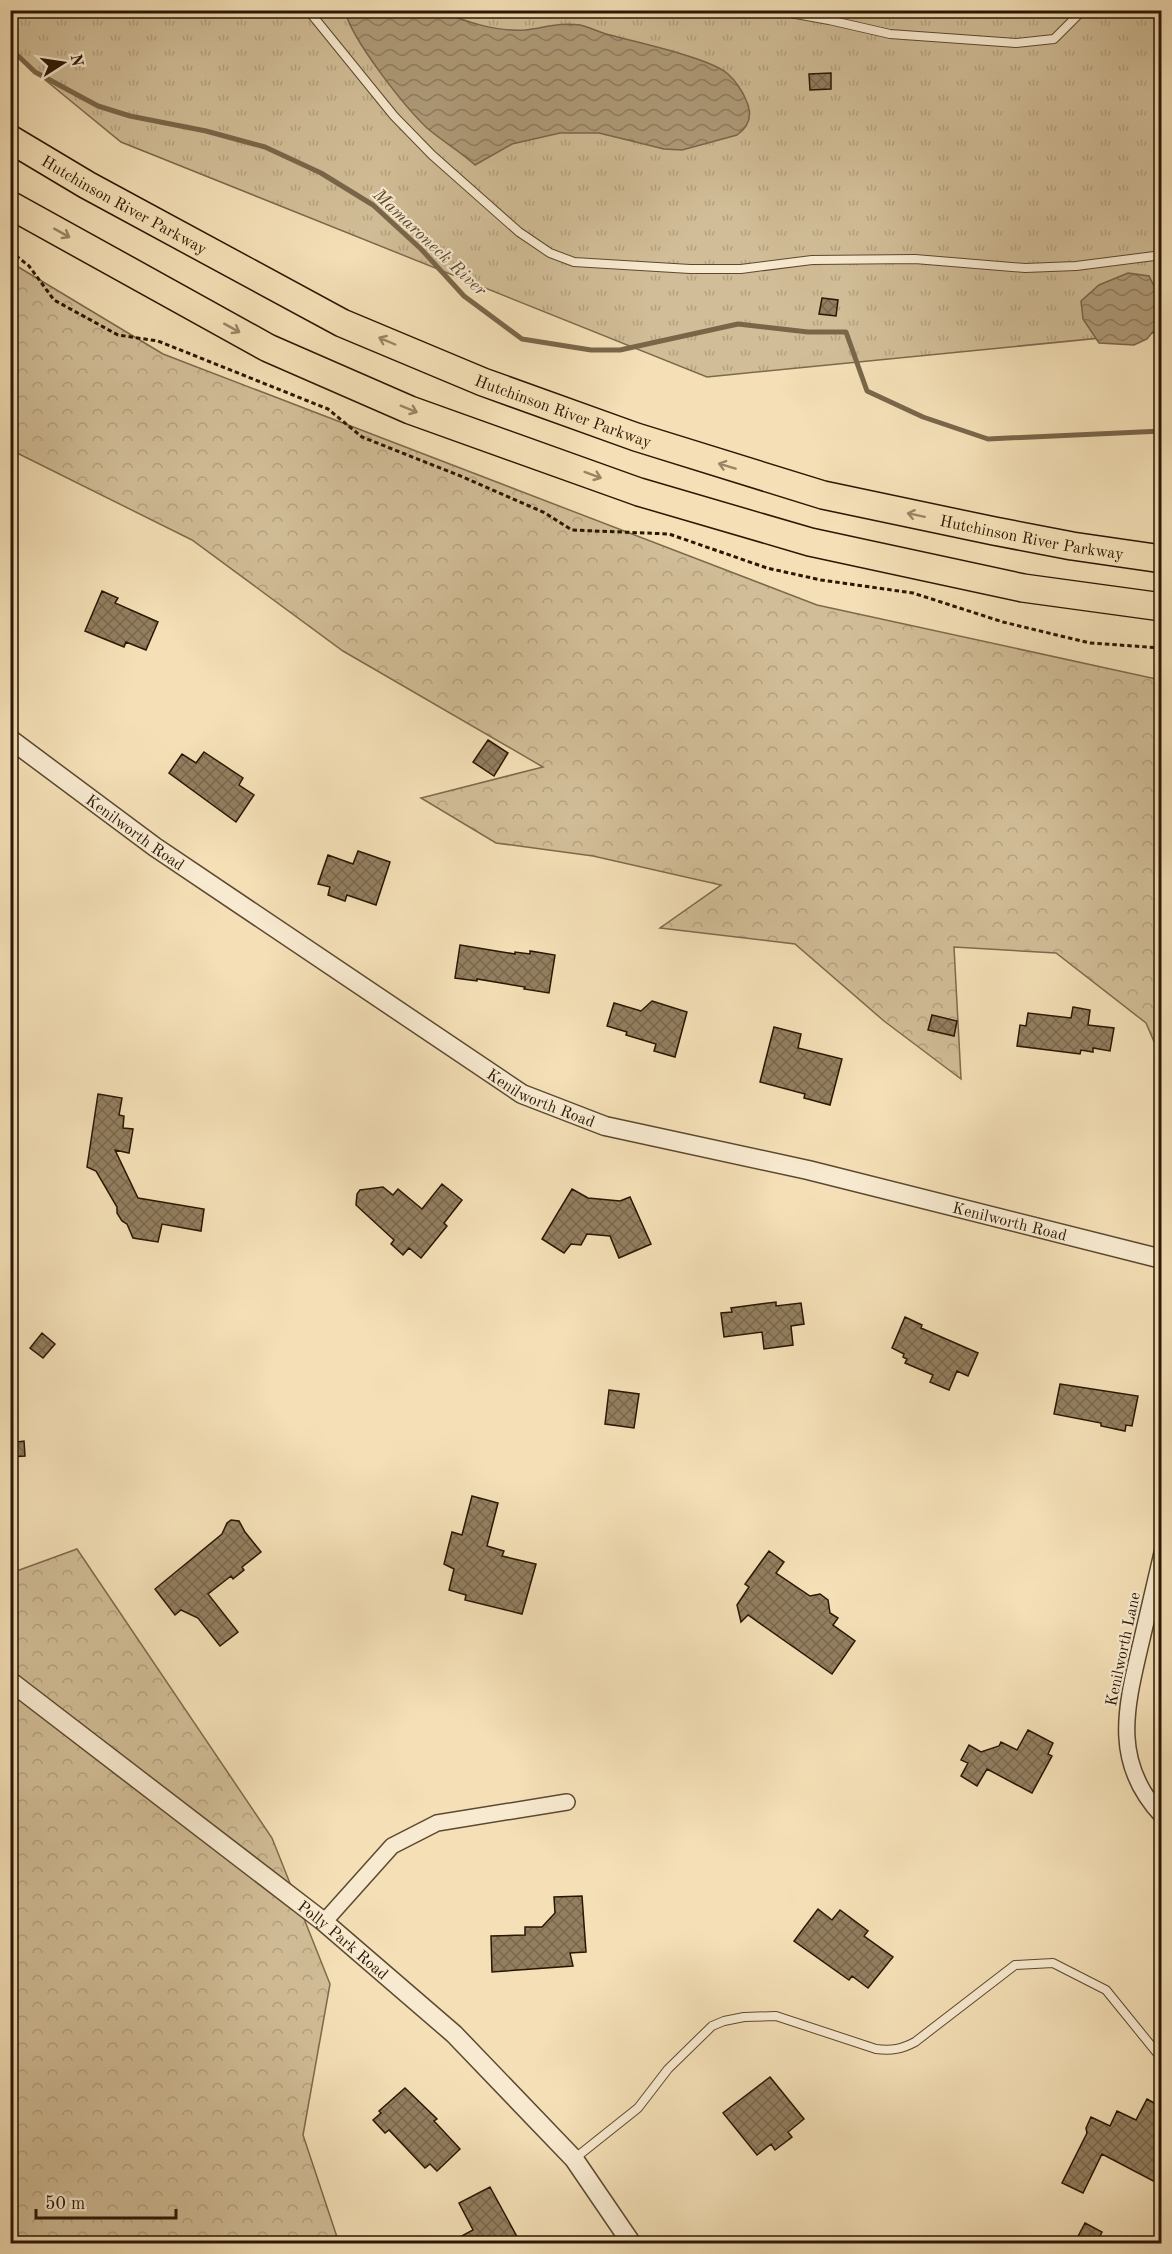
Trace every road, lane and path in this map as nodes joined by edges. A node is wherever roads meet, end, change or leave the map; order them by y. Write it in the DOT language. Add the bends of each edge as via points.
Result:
graph roads {
  1 [pos="308,10"];
  2 [pos="774,10"];
  3 [pos="1083,10"];
  4 [pos="10,118"];
  5 [pos="10,139"];
  6 [pos="13,207"];
  7 [pos="193,244"];
  8 [pos="1161,255"];
  9 [pos="1161,559"];
  10 [pos="1161,607"];
  11 [pos="10,739"];
  12 [pos="1161,1259"];
  13 [pos="1161,1553"];
  14 [pos="10,1681"];
  15 [pos="567,1802"];
  16 [pos="1161,1816"];
  17 [pos="324,1922"];
  18 [pos="1161,2059"];
  19 [pos="574,2159"];
  20 [pos="632,2244"];
  1 -- 8 [label="lane" via="387,107 432,155 519,232 550,253 574,262 741,269 812,260 915,259 1025,268"];
  2 -- 3 [label="lane" via="890,33 1016,43 1054,39"];
  4 -- 7 [label="highway"];
  5 -- 7 [label="highway, Hutchinson River Parkway"];
  6 -- 10 [label="highway, one-way" via="268,348 410,410 639,492 810,542 1023,588"];
  9 -- 7 [label="highway, Hutchinson River Parkway, one-way" via="1072,546 823,495 636,437 483,382 342,323"];
  11 -- 12 [label="street, Kenilworth Road" via="155,847 522,1094 605,1126 808,1170"];
  13 -- 16 [label="street, Kenilworth Lane" via="1125,1719 1130,1760 1139,1787"];
  14 -- 17 [label="street, Polly Park Road"];
  15 -- 17 [label="street" via="437,1823 392,1846"];
  17 -- 19 [label="street, Polly Park Road" via="454,2034"];
  18 -- 19 [label="lane" via="1106,1990 1053,1963 1015,1965 903,2049 876,2049 776,2016 744,2017 712,2026 668,2069 638,2108"];
  19 -- 20 [label="street, Polly Park Road"];
}
